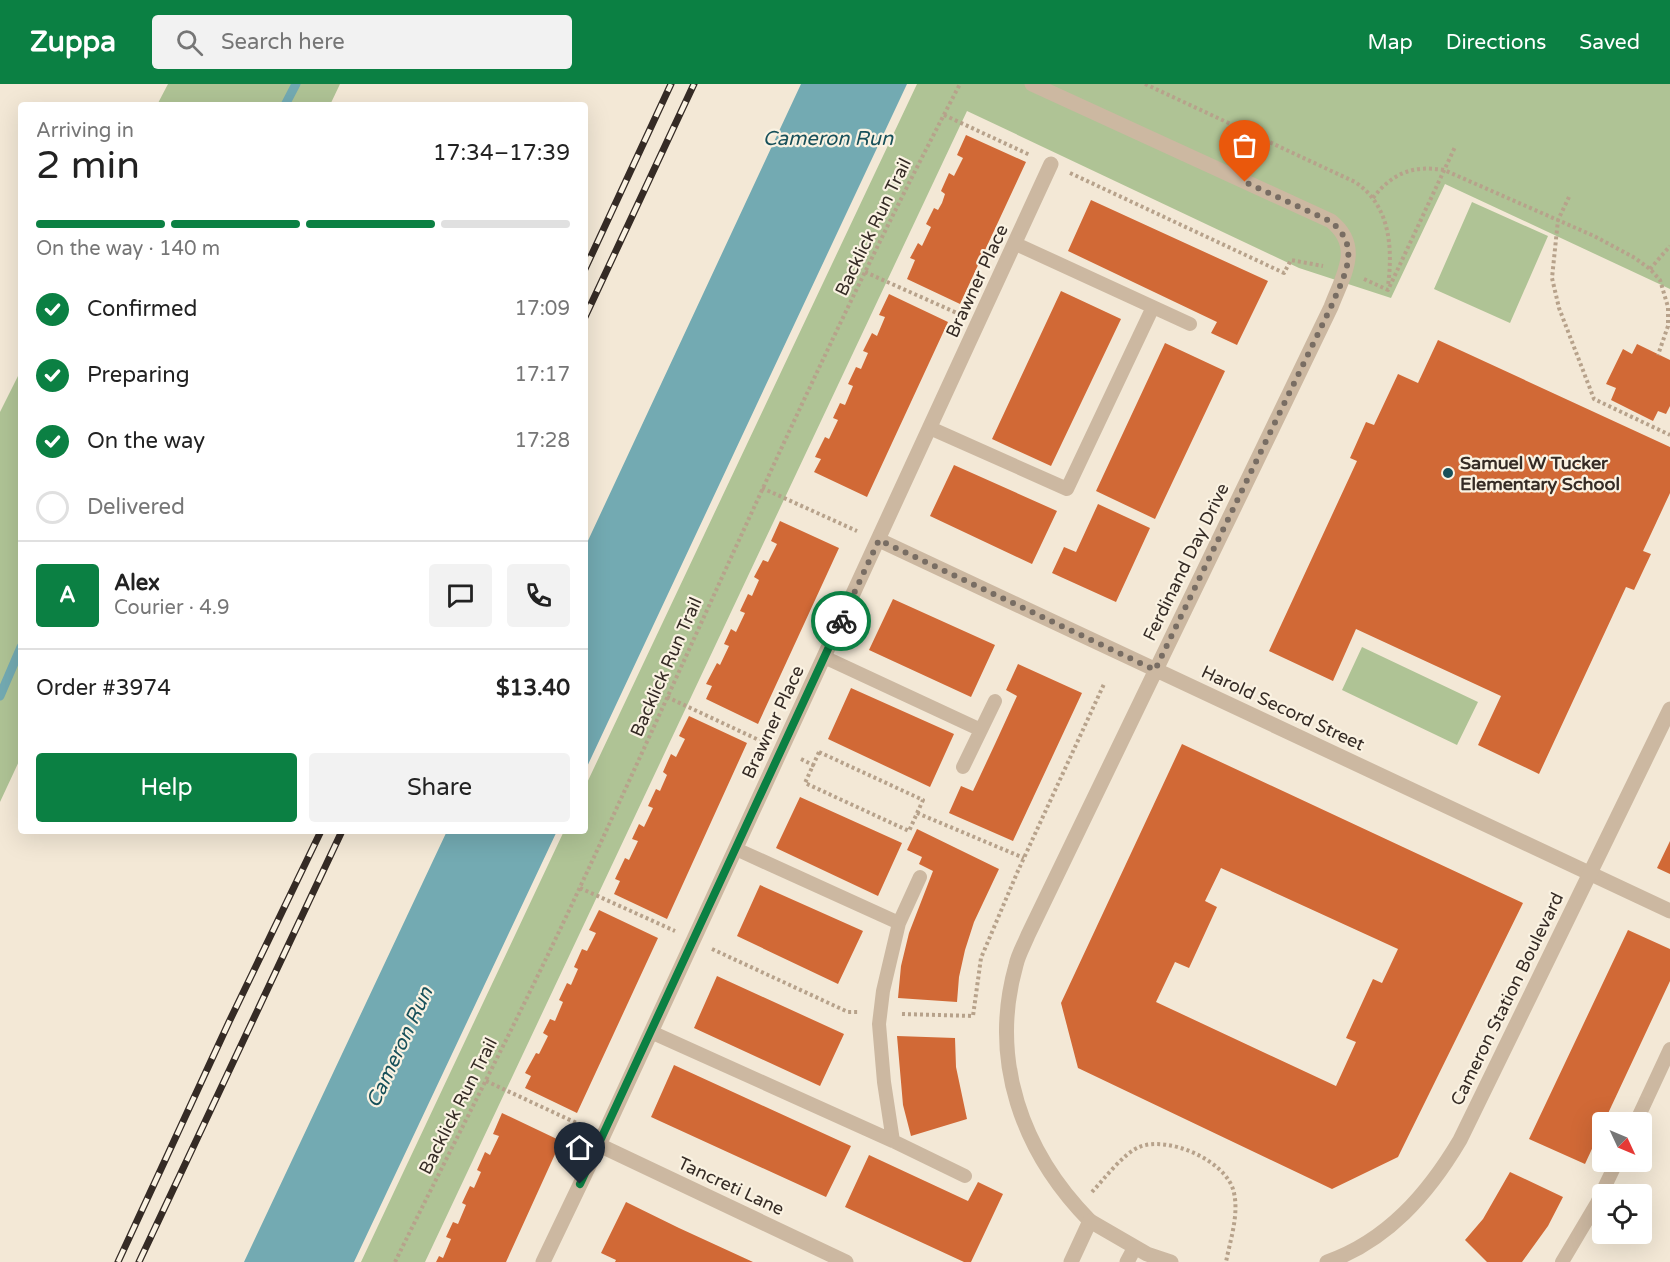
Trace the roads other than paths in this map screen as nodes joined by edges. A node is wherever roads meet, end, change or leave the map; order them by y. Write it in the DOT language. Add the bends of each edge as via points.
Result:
graph roads {
  1 [pos="1032,84"];
  2 [pos="1051,164"];
  3 [pos="1016,244"];
  4 [pos="1153,307"];
  5 [pos="1191,324"];
  6 [pos="930,428"];
  7 [pos="879,540"];
  8 [pos="824,657"];
  9 [pos="1155,670"];
  10 [pos="995,701"];
  11 [pos="1670,710"];
  12 [pos="981,730"];
  13 [pos="963,767"];
  14 [pos="736,849"];
  15 [pos="1590,874"];
  16 [pos="920,877"];
  17 [pos="1670,911"];
  18 [pos="899,923"];
  19 [pos="651,1032"];
  20 [pos="1670,1049"];
  21 [pos="1641,1112"];
  22 [pos="601,1140"];
  23 [pos="893,1141"];
  24 [pos="1612,1172"];
  25 [pos="965,1176"];
  26 [pos="1090,1221"];
  27 [pos="1135,1247"];
  28 [pos="543,1262"];
  29 [pos="846,1262"];
  30 [pos="1071,1262"];
  31 [pos="1127,1262"];
  32 [pos="1171,1262"];
  33 [pos="1327,1262"];
  34 [pos="1562,1262"];
  1 -- 9 [label="street, Ferdinand Day Drive" via="1330,221 1341,229 1348,242 1348,264 1331,307"];
  2 -- 3 [label="street, Brawner Place"];
  3 -- 4 [label="lane"];
  3 -- 6 [label="street, Brawner Place"];
  4 -- 5 [label="lane"];
  4 -- 6 [label="lane" via="1067,489"];
  6 -- 7 [label="street, Brawner Place"];
  7 -- 8 [label="street, Brawner Place"];
  7 -- 9 [label="street, Harold Secord Street"];
  8 -- 12 [label="lane"];
  8 -- 14 [label="street, Brawner Place"];
  9 -- 15 [label="street, Harold Secord Street"];
  9 -- 26 [label="street, Ferdinand Day Drive" via="1028,935 1016,964 1010,998 1010,1078 1020,1113 1051,1173"];
  10 -- 12 [label="lane"];
  11 -- 15 [label="street, Cameron Station Boulevard"];
  12 -- 13 [label="lane"];
  14 -- 18 [label="lane"];
  14 -- 19 [label="street, Brawner Place"];
  15 -- 17 [label="street, Harold Secord Street"];
  15 -- 33 [label="street, Cameron Station Boulevard" via="1440,1174 1412,1206 1373,1240"];
  16 -- 18 [label="lane"];
  18 -- 23 [label="lane" via="879,1024"];
  19 -- 22 [label="street, Brawner Place"];
  19 -- 23 [label="lane"];
  20 -- 21 [label="lane"];
  22 -- 28 [label="street, Brawner Place"];
  22 -- 29 [label="street, Tancreti Lane"];
  23 -- 25 [label="lane"];
  24 -- 34 [label="lane"];
  26 -- 27 [label="street"];
  26 -- 30 [label="street"];
  27 -- 31 [label="street"];
  27 -- 32 [label="street"];
}
